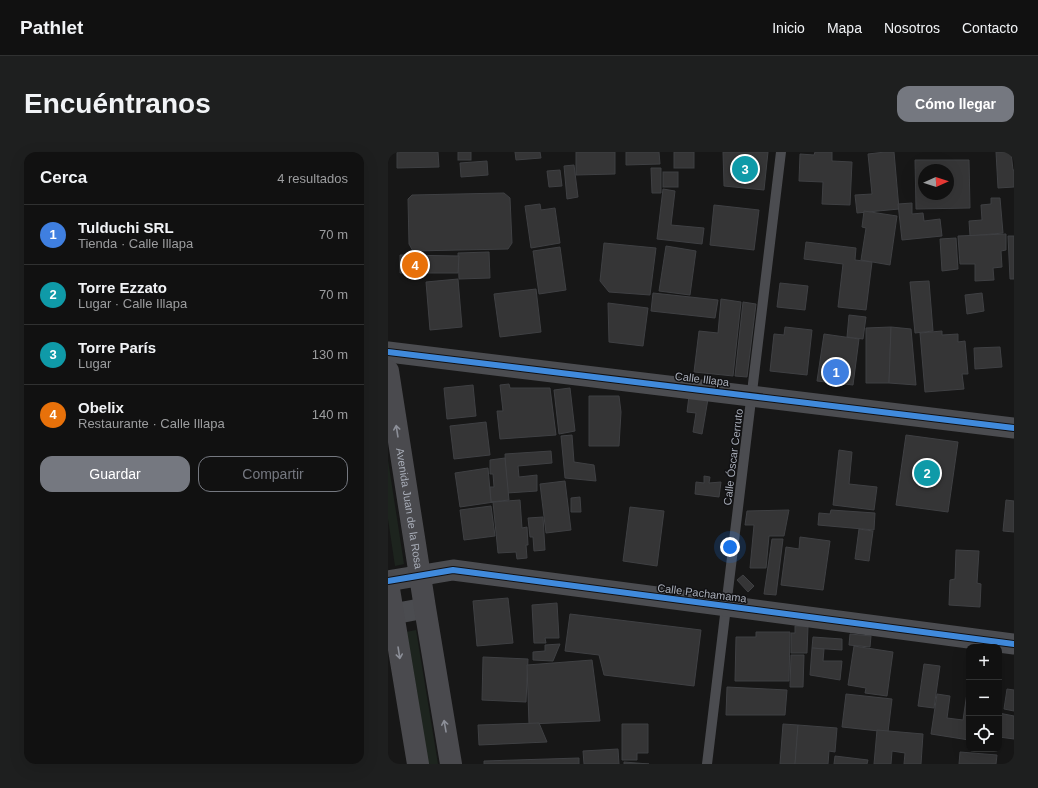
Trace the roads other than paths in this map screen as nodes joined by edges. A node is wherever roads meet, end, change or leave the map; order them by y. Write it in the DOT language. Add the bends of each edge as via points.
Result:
graph roads {
  1 [pos="781,152"];
  2 [pos="388,352"];
  3 [pos="388,371"];
  4 [pos="753,395"];
  5 [pos="1014,428"];
  6 [pos="420,576"];
  7 [pos="388,582"];
  8 [pos="726,606"];
  9 [pos="425,608"];
  10 [pos="390,615"];
  11 [pos="1014,644"];
  12 [pos="418,764"];
  13 [pos="451,764"];
  14 [pos="708,764"];
  1 -- 4 [label="lane, Calle Óscar Cerruto"];
  2 -- 4 [label="street, Calle Illapa"];
  6 -- 3 [label="main road, Avenida Juan de la Rosa, one-way"];
  4 -- 5 [label="street, Calle Illapa"];
  4 -- 8 [label="lane, Calle Óscar Cerruto"];
  6 -- 7 [label="street, Calle Pachamama"];
  6 -- 8 [label="street, Calle Pachamama" via="453,570"];
  6 -- 9 [label="main road, Avenida Juan de la Rosa"];
  7 -- 10 [label="main road"];
  8 -- 11 [label="street, Calle Pachamama"];
  8 -- 14 [label="lane, Calle Óscar Cerruto"];
  9 -- 10 [label="street"];
  13 -- 9 [label="main road, Avenida Juan de la Rosa, one-way"];
  10 -- 12 [label="main road, one-way"];
}
